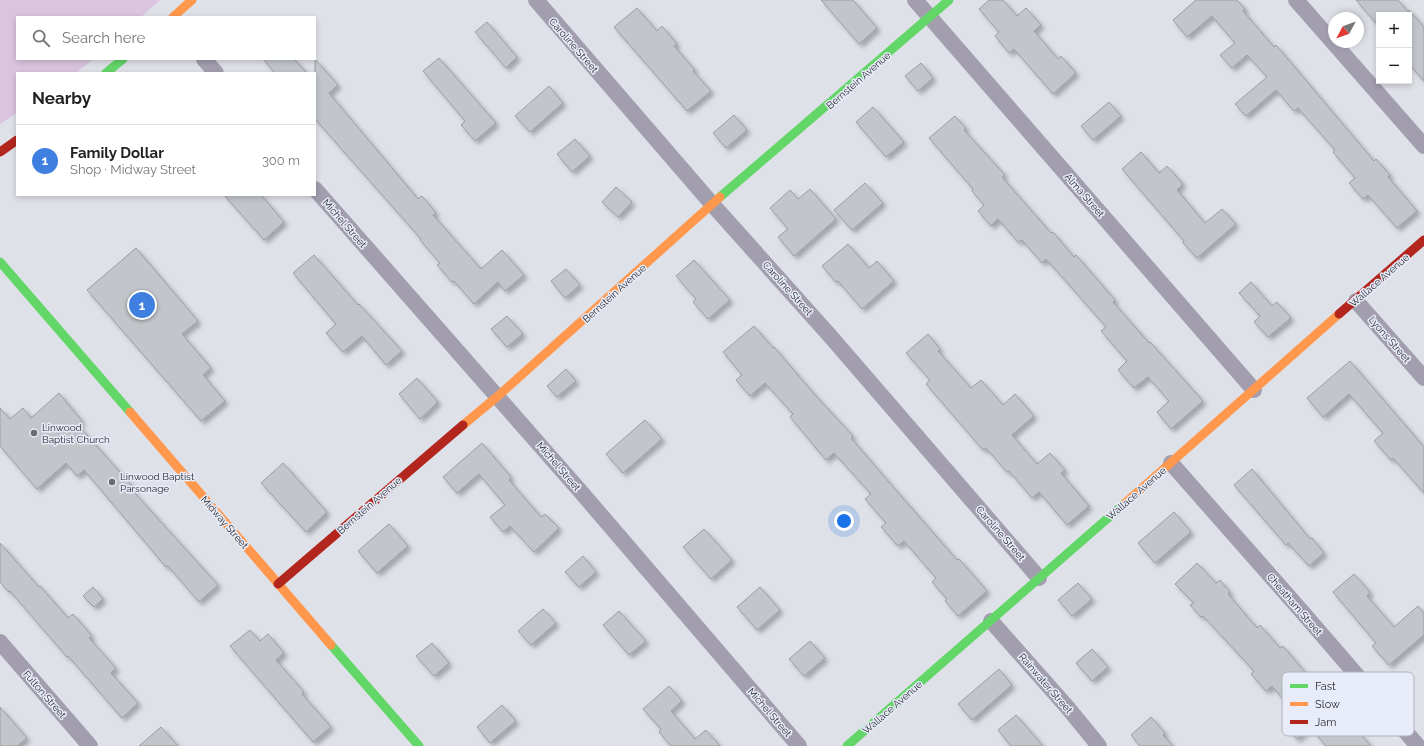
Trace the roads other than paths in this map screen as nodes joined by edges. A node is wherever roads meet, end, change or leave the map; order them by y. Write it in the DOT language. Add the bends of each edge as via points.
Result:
graph roads {
  1 [pos="192,0"];
  2 [pos="536,0"];
  3 [pos="915,0"];
  4 [pos="949,0"];
  5 [pos="1296,0"];
  6 [pos="174,16"];
  7 [pos="930,18"];
  8 [pos="122,60"];
  9 [pos="205,60"];
  10 [pos="107,72"];
  11 [pos="215,72"];
  12 [pos="16,141"];
  13 [pos="1424,146"];
  14 [pos="0,152"];
  15 [pos="316,190"];
  16 [pos="712,204"];
  17 [pos="1424,240"];
  18 [pos="0,262"];
  19 [pos="1356,300"];
  20 [pos="1424,378"];
  21 [pos="1254,390"];
  22 [pos="498,396"];
  23 [pos="1171,463"];
  24 [pos="1039,578"];
  25 [pos="278,584"];
  26 [pos="991,621"];
  27 [pos="0,642"];
  28 [pos="1354,672"];
  29 [pos="1409,736"];
  30 [pos="90,746"];
  31 [pos="419,746"];
  32 [pos="799,746"];
  33 [pos="847,746"];
  34 [pos="1100,746"];
  35 [pos="1418,746"];
  1 -- 6 [label="street"];
  2 -- 16 [label="street, Caroline Street"];
  3 -- 7 [label="street, Alma Street"];
  4 -- 7 [label="street, Bernstein Avenue"];
  5 -- 13 [label="street"];
  7 -- 16 [label="street, Bernstein Avenue"];
  7 -- 21 [label="street, Alma Street"];
  8 -- 10 [label="street"];
  9 -- 11 [label="street"];
  12 -- 14 [label="street"];
  15 -- 22 [label="street, Michel Street"];
  16 -- 22 [label="street, Bernstein Avenue"];
  16 -- 24 [label="street, Caroline Street" via="836,342"];
  17 -- 19 [label="street, Wallace Avenue"];
  18 -- 25 [label="street, Midway Street"];
  19 -- 20 [label="street, Lyons Street"];
  19 -- 21 [label="street, Wallace Avenue"];
  21 -- 23 [label="street, Wallace Avenue"];
  22 -- 25 [label="street, Bernstein Avenue"];
  22 -- 32 [label="street, Michel Street"];
  23 -- 24 [label="street, Wallace Avenue"];
  23 -- 28 [label="street, Cheatham Street"];
  24 -- 26 [label="street, Wallace Avenue"];
  25 -- 31 [label="street, Midway Street"];
  26 -- 33 [label="street, Wallace Avenue"];
  26 -- 34 [label="street, Rainwater Street"];
  27 -- 30 [label="street, Fulton Street"];
  29 -- 35 [label="street, Cheatham Street"];
}
